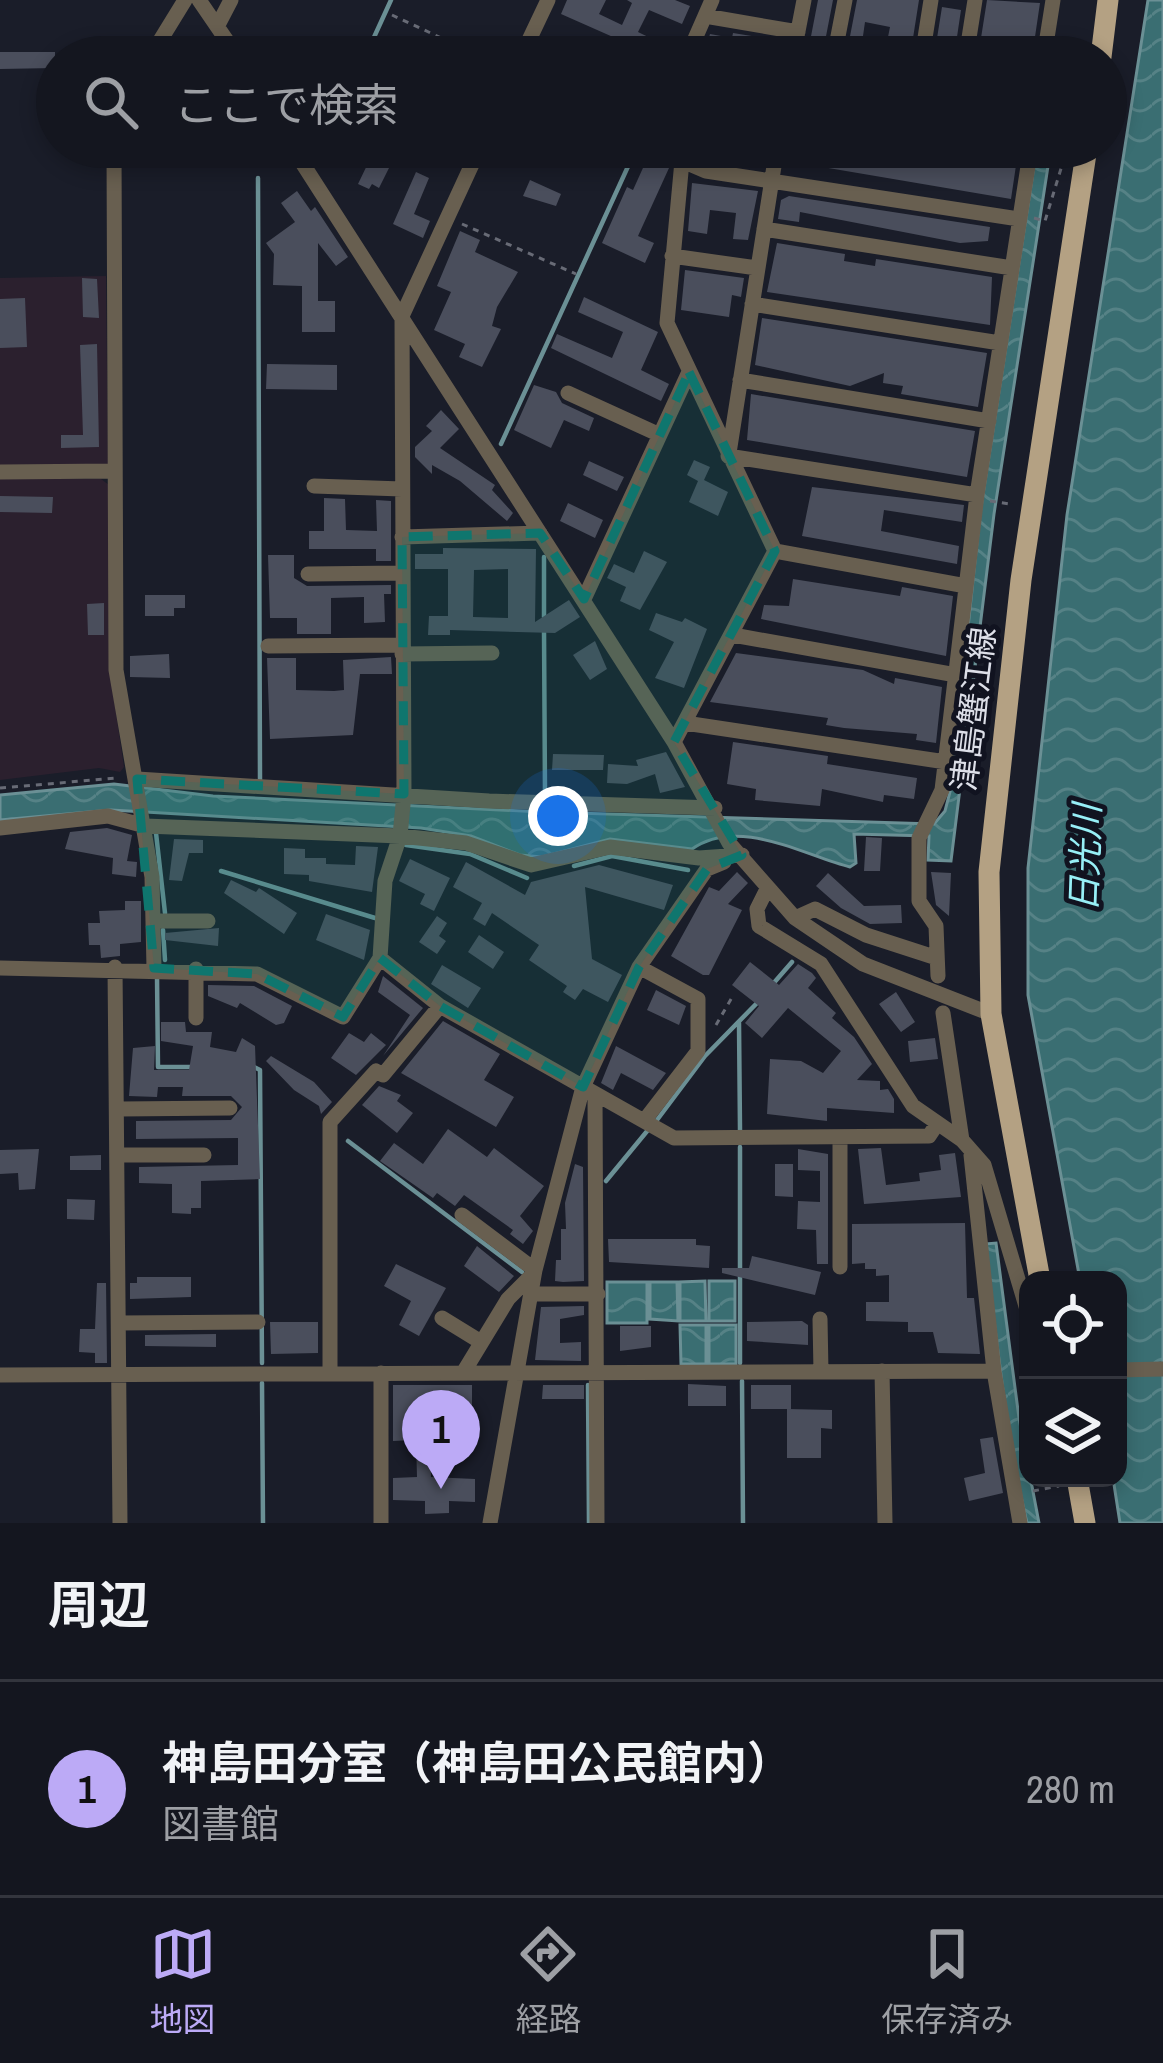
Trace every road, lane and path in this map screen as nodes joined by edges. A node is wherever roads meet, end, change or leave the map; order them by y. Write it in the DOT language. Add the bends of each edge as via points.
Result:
graph roads {
  1 [pos="185,0"];
  2 [pos="199,0"];
  3 [pos="231,0"];
  4 [pos="548,0"];
  5 [pos="804,0"];
  6 [pos="845,0"];
  7 [pos="931,0"];
  8 [pos="975,0"];
  9 [pos="1053,0"];
  10 [pos="1108,0"];
  11 [pos="709,8"];
  12 [pos="392,15"];
  13 [pos="219,23"];
  14 [pos="798,32"];
  15 [pos="163,36"];
  16 [pos="226,36"];
  17 [pos="437,36"];
  18 [pos="531,36"];
  19 [pos="696,36"];
  20 [pos="797,36"];
  21 [pos="838,36"];
  22 [pos="925,36"];
  23 [pos="969,36"];
  24 [pos="1047,36"];
  25 [pos="1104,36"];
  26 [pos="114,168"];
  27 [pos="306,168"];
  28 [pos="470,168"];
  29 [pos="681,168"];
  30 [pos="699,168"];
  31 [pos="773,168"];
  32 [pos="1027,168"];
  33 [pos="1061,168"];
  34 [pos="1084,168"];
  35 [pos="771,180"];
  36 [pos="447,218"];
  37 [pos="1019,219"];
  38 [pos="1045,221"];
  39 [pos="764,229"];
  40 [pos="673,256"];
  41 [pos="758,268"];
  42 [pos="1012,268"];
  43 [pos="575,274"];
  44 [pos="752,304"];
  45 [pos="402,316"];
  46 [pos="1000,343"];
  47 [pos="688,372"];
  48 [pos="740,380"];
  49 [pos="568,393"];
  50 [pos="988,421"];
  51 [pos="660,435"];
  52 [pos="728,456"];
  53 [pos="114,471"];
  54 [pos="0,472"];
  55 [pos="314,486"];
  56 [pos="402,489"];
  57 [pos="979,497"];
  58 [pos="1009,504"];
  59 [pos="540,533"];
  60 [pos="402,537"];
  61 [pos="775,551"];
  62 [pos="402,573"];
  63 [pos="308,574"];
  64 [pos="966,586"];
  65 [pos="584,599"];
  66 [pos="733,635"];
  67 [pos="268,646"];
  68 [pos="402,650"];
  69 [pos="492,652"];
  70 [pos="956,675"];
  71 [pos="685,723"];
  72 [pos="674,742"];
  73 [pos="946,762"];
  74 [pos="137,781"];
  75 [pos="0,788"];
  76 [pos="404,794"];
  77 [pos="716,810"];
  78 [pos="144,823"];
  79 [pos="0,828"];
  80 [pos="400,836"];
  81 [pos="735,849"];
  82 [pos="767,889"];
  83 [pos="795,918"];
  84 [pos="153,921"];
  85 [pos="208,921"];
  86 [pos="380,958"];
  87 [pos="938,958"];
  88 [pos="639,967"];
  89 [pos="0,968"];
  90 [pos="116,968"];
  91 [pos="154,968"];
  92 [pos="196,969"];
  93 [pos="938,976"];
  94 [pos="734,994"];
  95 [pos="440,1006"];
  96 [pos="943,1013"];
  97 [pos="991,1015"];
  98 [pos="196,1018"];
  99 [pos="698,1052"];
  100 [pos="589,1091"];
  101 [pos="230,1108"];
  102 [pos="120,1109"];
  103 [pos="644,1121"];
  104 [pos="937,1124"];
  105 [pos="840,1139"];
  106 [pos="966,1147"];
  107 [pos="120,1155"];
  108 [pos="204,1155"];
  109 [pos="462,1215"];
  110 [pos="840,1268"];
  111 [pos="535,1271"];
  112 [pos="1038,1271"];
  113 [pos="1019,1282"];
  114 [pos="532,1294"];
  115 [pos="598,1294"];
  116 [pos="442,1318"];
  117 [pos="820,1319"];
  118 [pos="258,1322"];
  119 [pos="119,1323"];
  120 [pos="481,1342"];
  121 [pos="1127,1370"];
  122 [pos="1163,1370"];
  123 [pos="882,1371"];
  124 [pos="994,1371"];
  125 [pos="514,1372"];
  126 [pos="821,1372"];
  127 [pos="330,1373"];
  128 [pos="381,1373"];
  129 [pos="464,1373"];
  130 [pos="597,1373"];
  131 [pos="0,1375"];
  132 [pos="118,1375"];
  133 [pos="1079,1487"];
  134 [pos="120,1523"];
  135 [pos="381,1523"];
  136 [pos="490,1523"];
  137 [pos="597,1523"];
  138 [pos="885,1523"];
  139 [pos="1020,1523"];
  140 [pos="1085,1523"];
  1 -- 15 [label="street"];
  2 -- 13 [label="street"];
  3 -- 13 [label="street"];
  4 -- 18 [label="street"];
  5 -- 14 [label="street"];
  6 -- 21 [label="street"];
  7 -- 22 [label="street"];
  8 -- 23 [label="street"];
  9 -- 24 [label="street"];
  10 -- 25 [label="main road"];
  11 -- 14 [label="street"];
  11 -- 19 [label="street"];
  12 -- 17 [label="path"];
  13 -- 16 [label="street"];
  14 -- 20 [label="street"];
  26 -- 53 [label="street"];
  27 -- 45 [label="street"];
  28 -- 36 [label="street"];
  29 -- 40 [label="street"];
  30 -- 35 [label="street"];
  31 -- 35 [label="street"];
  32 -- 37 [label="street"];
  33 -- 38 [label="path"];
  34 -- 97 [label="main road, 津島蟹江線" via="995,806"];
  35 -- 37 [label="street"];
  35 -- 39 [label="street"];
  36 -- 43 [label="path"];
  36 -- 45 [label="street"];
  37 -- 42 [label="street"];
  39 -- 41 [label="street"];
  39 -- 42 [label="street"];
  40 -- 41 [label="street"];
  40 -- 47 [label="street" via="667,323"];
  41 -- 44 [label="street"];
  42 -- 46 [label="street"];
  44 -- 46 [label="street"];
  44 -- 48 [label="street"];
  45 -- 56 [label="street"];
  45 -- 59 [label="street"];
  46 -- 50 [label="street"];
  47 -- 51 [label="street"];
  47 -- 52 [label="street"];
  48 -- 50 [label="street"];
  48 -- 52 [label="street"];
  49 -- 51 [label="street"];
  50 -- 57 [label="street"];
  51 -- 65 [label="street"];
  52 -- 57 [label="street"];
  52 -- 61 [label="street"];
  53 -- 54 [label="street"];
  53 -- 74 [label="street" via="116,670"];
  55 -- 56 [label="street"];
  56 -- 60 [label="street"];
  57 -- 58 [label="path"];
  57 -- 64 [label="street"];
  59 -- 60 [label="street"];
  59 -- 65 [label="street"];
  60 -- 62 [label="street"];
  61 -- 64 [label="street"];
  61 -- 66 [label="street"];
  62 -- 63 [label="street"];
  62 -- 68 [label="street"];
  64 -- 70 [label="street"];
  65 -- 72 [label="street"];
  66 -- 70 [label="street"];
  66 -- 71 [label="street"];
  67 -- 68 [label="street"];
  68 -- 69 [label="street"];
  68 -- 76 [label="street"];
  70 -- 73 [label="street"];
  71 -- 72 [label="street"];
  71 -- 73 [label="street"];
  72 -- 77 [label="street"];
  73 -- 87 [label="street" via="920,838 919,901 936,926"];
  74 -- 75 [label="path"];
  74 -- 76 [label="street"];
  74 -- 78 [label="street"];
  76 -- 77 [label="street"];
  76 -- 80 [label="street"];
  77 -- 81 [label="street"];
  78 -- 79 [label="street" via="108,816"];
  78 -- 80 [label="street"];
  78 -- 84 [label="street"];
  80 -- 81 [label="street" via="466,843 531,866 610,847 699,858"];
  80 -- 86 [label="street" via="385,881"];
  81 -- 82 [label="street"];
  81 -- 88 [label="street" via="707,868"];
  82 -- 83 [label="street"];
  82 -- 104 [label="street" via="759,926 821,964 913,1106"];
  83 -- 87 [label="street" via="815,909"];
  83 -- 97 [label="street" via="863,964"];
  84 -- 85 [label="street"];
  84 -- 91 [label="street"];
  86 -- 92 [label="street" via="343,1017 281,981"];
  86 -- 95 [label="street"];
  87 -- 93 [label="street"];
  88 -- 99 [label="street" via="698,999"];
  88 -- 100 [label="street"];
  89 -- 90 [label="street"];
  90 -- 91 [label="street"];
  90 -- 102 [label="street"];
  91 -- 92 [label="street"];
  92 -- 98 [label="street"];
  94 -- 99 [label="path"];
  95 -- 100 [label="street"];
  95 -- 127 [label="street" via="330,1122"];
  96 -- 106 [label="street"];
  97 -- 112 [label="main road, 津島蟹江線"];
  99 -- 103 [label="street"];
  100 -- 103 [label="street"];
  100 -- 111 [label="street"];
  100 -- 115 [label="street"];
  101 -- 102 [label="street"];
  102 -- 107 [label="street"];
  103 -- 105 [label="street" via="674,1138"];
  104 -- 105 [label="street" via="928,1136"];
  104 -- 106 [label="street"];
  105 -- 110 [label="street"];
  106 -- 113 [label="street" via="985,1165"];
  106 -- 124 [label="street"];
  107 -- 108 [label="street"];
  107 -- 119 [label="street"];
  109 -- 111 [label="street"];
  111 -- 114 [label="street"];
  111 -- 120 [label="street"];
  114 -- 115 [label="street"];
  114 -- 125 [label="street"];
  115 -- 130 [label="street"];
  116 -- 120 [label="street"];
  117 -- 126 [label="street"];
  118 -- 119 [label="street"];
  119 -- 132 [label="street"];
  120 -- 129 [label="street"];
  121 -- 122 [label="street"];
  123 -- 124 [label="street"];
  123 -- 126 [label="street"];
  123 -- 138 [label="street"];
  124 -- 139 [label="street"];
  125 -- 129 [label="street"];
  125 -- 130 [label="street"];
  125 -- 136 [label="street"];
  126 -- 130 [label="street"];
  127 -- 128 [label="street"];
  127 -- 132 [label="street"];
  128 -- 129 [label="street"];
  128 -- 135 [label="street"];
  130 -- 137 [label="street"];
  131 -- 132 [label="street"];
  132 -- 134 [label="street"];
  133 -- 140 [label="main road"];
}
